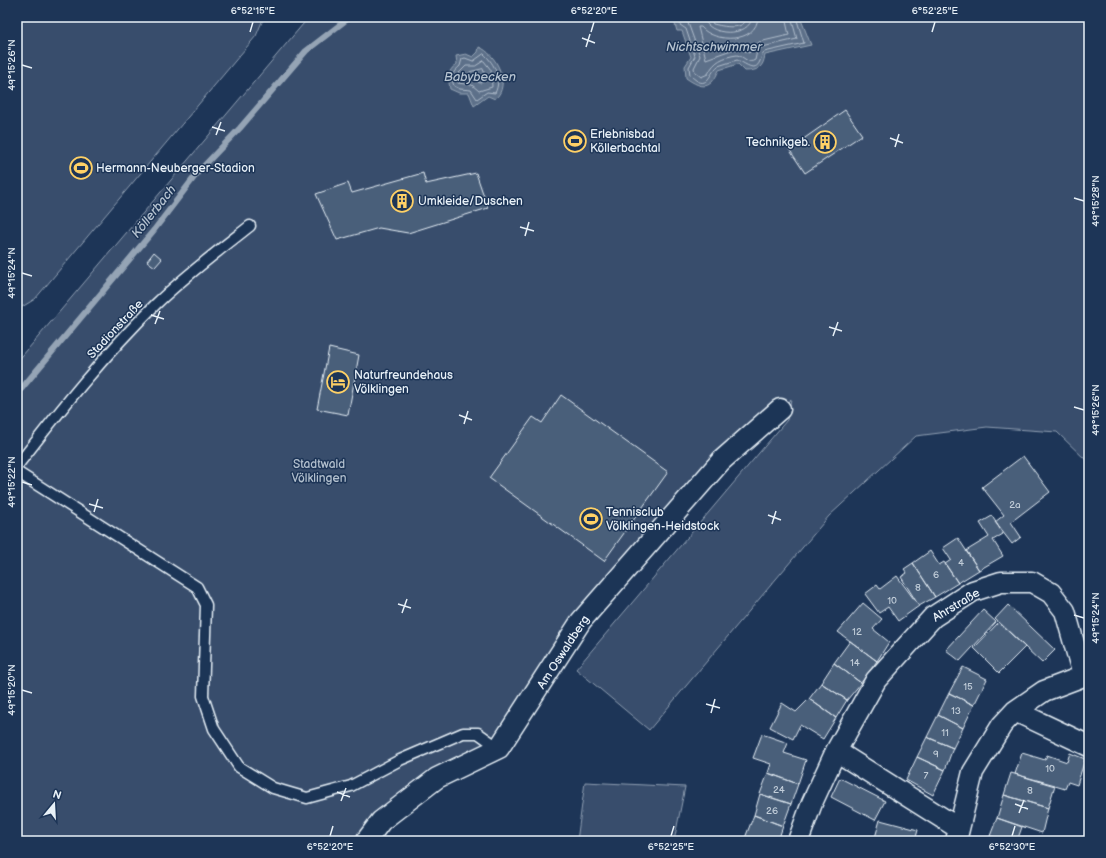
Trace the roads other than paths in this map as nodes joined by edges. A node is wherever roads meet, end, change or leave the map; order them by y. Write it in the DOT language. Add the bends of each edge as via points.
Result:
graph roads {
  1 [pos="250,226"];
  2 [pos="780,409"];
  3 [pos="17,466"];
  4 [pos="17,472"];
  5 [pos="1086,674"];
  6 [pos="1015,711"];
  7 [pos="1089,746"];
  8 [pos="500,748"];
  9 [pos="836,751"];
  10 [pos="957,834"];
  11 [pos="366,841"];
  12 [pos="798,841"];
  1 -- 3 [label="lane, Stadionstraße" via="156,304 88,378"];
  2 -- 8 [label="street, Am Oswaldberg" via="721,461 581,621"];
  4 -- 8 [label="lane" via="196,587 206,605 203,696 214,729 239,767 273,788 307,798 351,786 400,760 463,733 478,733"];
  5 -- 6 [label="street" via="1044,691"];
  5 -- 9 [label="street, Ahrstraße" via="1065,611 1051,593 1032,582 1002,582 973,591 933,617 876,680"];
  6 -- 7 [label="street"];
  6 -- 10 [label="street" via="1002,724 973,772"];
  8 -- 11 [label="street" via="437,778 381,821"];
  9 -- 10 [label="street"];
  9 -- 12 [label="street, Ahrstraße"];
}
